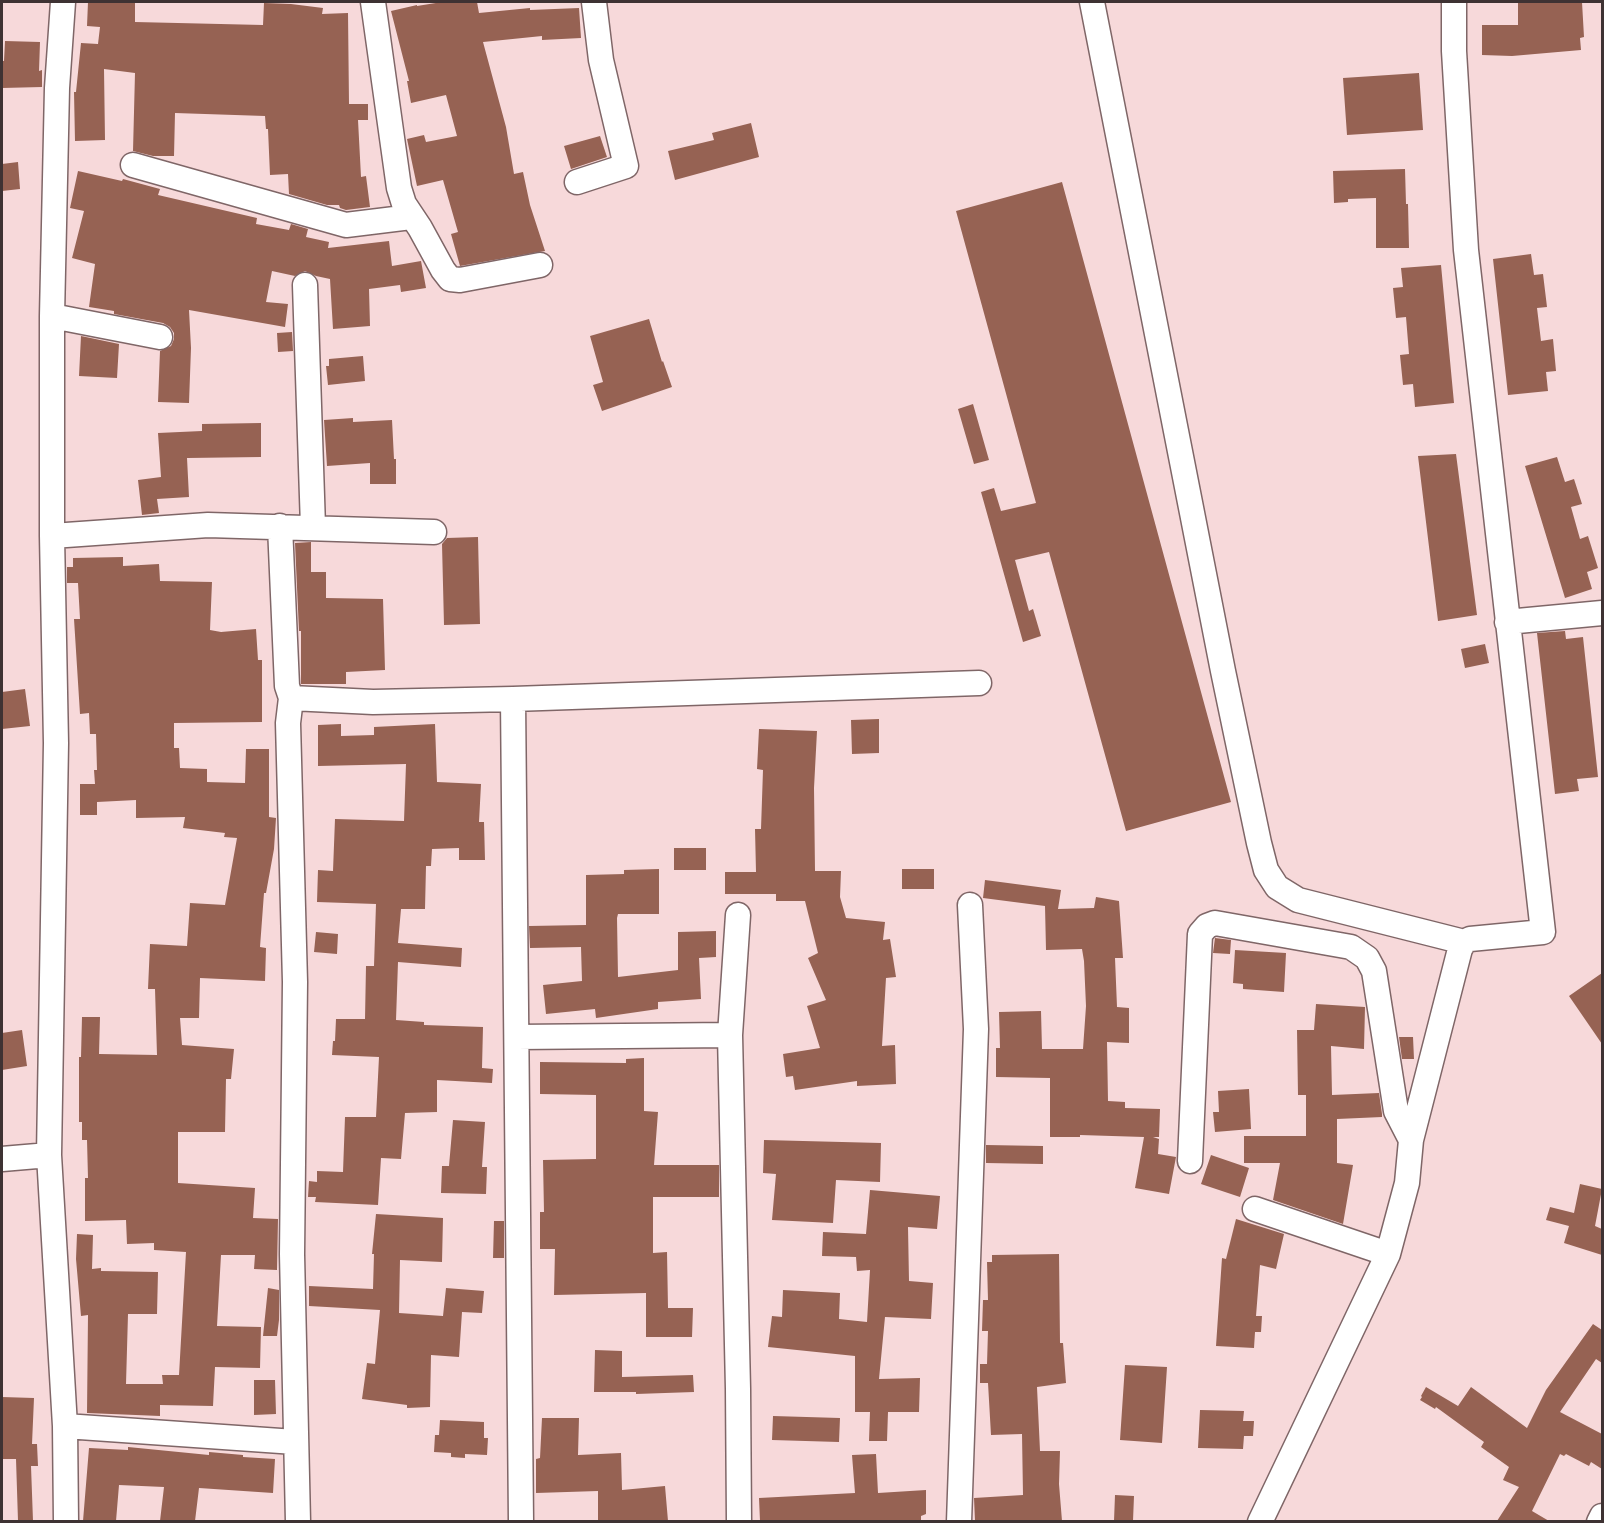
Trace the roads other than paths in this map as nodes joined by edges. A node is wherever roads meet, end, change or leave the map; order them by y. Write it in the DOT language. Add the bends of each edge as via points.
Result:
graph roads {
  1 [pos="63,2"];
  2 [pos="373,2"];
  3 [pos="594,2"];
  4 [pos="1092,2"];
  5 [pos="1454,2"];
  6 [pos="133,165"];
  7 [pos="577,183"];
  8 [pos="411,217"];
  9 [pos="540,265"];
  10 [pos="305,285"];
  11 [pos="52,316"];
  12 [pos="160,337"];
  13 [pos="280,526"];
  14 [pos="313,527"];
  15 [pos="434,532"];
  16 [pos="52,536"];
  17 [pos="1602,613"];
  18 [pos="1507,622"];
  19 [pos="979,683"];
  20 [pos="291,698"];
  21 [pos="513,699"];
  22 [pos="970,905"];
  23 [pos="738,915"];
  24 [pos="1464,942"];
  25 [pos="730,1035"];
  26 [pos="517,1037"];
  27 [pos="1411,1140"];
  28 [pos="49,1155"];
  29 [pos="2,1158"];
  30 [pos="1190,1161"];
  31 [pos="1256,1209"];
  32 [pos="1388,1254"];
  33 [pos="65,1426"];
  34 [pos="295,1442"];
  35 [pos="1602,1516"];
  36 [pos="66,1521"];
  37 [pos="298,1521"];
  38 [pos="521,1521"];
  39 [pos="739,1521"];
  40 [pos="959,1521"];
  41 [pos="1260,1521"];
  42 [pos="1599,1521"];
  1 -- 11 [label="street"];
  2 -- 8 [label="street" via="399,188"];
  3 -- 7 [label="street" via="601,60 626,166"];
  4 -- 24 [label="street" via="1223,671 1266,870 1276,887 1298,900"];
  5 -- 18 [label="street" via="1466,250"];
  6 -- 8 [label="street" via="346,225"];
  8 -- 9 [label="street" via="450,279"];
  10 -- 14 [label="street"];
  11 -- 12 [label="street"];
  11 -- 16 [label="street"];
  13 -- 14 [label="street"];
  13 -- 16 [label="street" via="208,525"];
  13 -- 20 [label="street" via="287,686"];
  14 -- 15 [label="street"];
  16 -- 28 [label="street" via="56,743"];
  17 -- 18 [label="street"];
  18 -- 24 [label="street" via="1543,932"];
  19 -- 21 [label="street"];
  20 -- 21 [label="street" via="373,702"];
  20 -- 34 [label="street" via="288,723 295,982"];
  21 -- 26 [label="street"];
  22 -- 40 [label="street" via="976,1029"];
  23 -- 25 [label="street"];
  24 -- 27 [label="street"];
  25 -- 26 [label="street"];
  25 -- 39 [label="street"];
  26 -- 38 [label="street"];
  27 -- 30 [label="street" via="1396,1111 1374,971 1367,958 1351,947 1215,922 1200,934"];
  27 -- 32 [label="street" via="1407,1183"];
  28 -- 29 [label="street"];
  28 -- 33 [label="street"];
  31 -- 32 [label="street"];
  32 -- 41 [label="street"];
  33 -- 34 [label="street"];
  33 -- 36 [label="street"];
  34 -- 37 [label="street"];
  35 -- 42 [label="street"];
}
